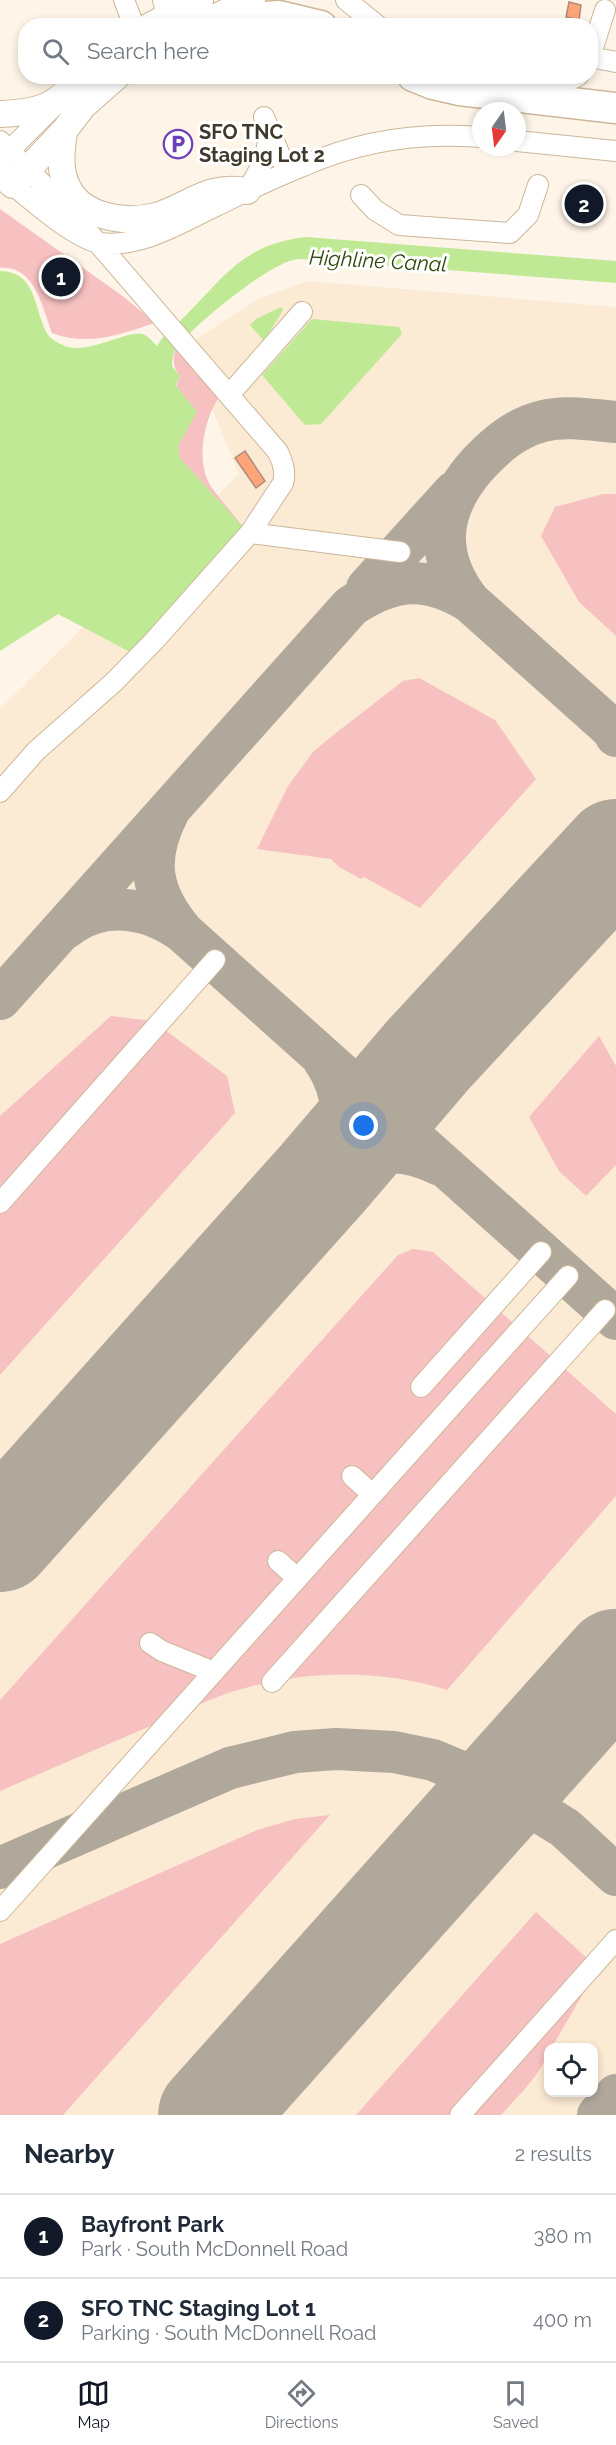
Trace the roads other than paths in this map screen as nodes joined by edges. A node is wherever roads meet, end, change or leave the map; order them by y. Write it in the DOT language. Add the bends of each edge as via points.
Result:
graph roads {
  1 [pos="124,0"];
  2 [pos="252,0"];
  3 [pos="351,2"];
  4 [pos="605,10"];
  5 [pos="202,16"];
  6 [pos="161,17"];
  7 [pos="131,18"];
  8 [pos="287,18"];
  9 [pos="369,18"];
  10 [pos="598,34"];
  11 [pos="598,58"];
  12 [pos="616,62"];
  13 [pos="75,84"];
  14 [pos="108,84"];
  15 [pos="433,84"];
  16 [pos="61,99"];
  17 [pos="616,108"];
  18 [pos="0,114"];
  19 [pos="64,131"];
  20 [pos="472,138"];
  21 [pos="526,142"];
  22 [pos="616,151"];
  23 [pos="8,163"];
  24 [pos="287,172"];
  25 [pos="538,185"];
  26 [pos="247,191"];
  27 [pos="361,195"];
  28 [pos="98,243"];
  29 [pos="302,312"];
  30 [pos="229,395"];
  31 [pos="250,533"];
  32 [pos="399,552"];
  33 [pos="0,792"];
  34 [pos="215,960"];
  35 [pos="0,1203"];
  36 [pos="541,1252"];
  37 [pos="568,1276"];
  38 [pos="605,1310"];
  39 [pos="421,1387"];
  40 [pos="352,1476"];
  41 [pos="372,1494"];
  42 [pos="278,1561"];
  43 [pos="297,1578"];
  44 [pos="150,1643"];
  45 [pos="214,1672"];
  46 [pos="272,1682"];
  47 [pos="0,1911"];
  48 [pos="616,1940"];
  49 [pos="460,2115"];
  1 -- 7 [label="street"];
  2 -- 5 [label="main road"];
  3 -- 9 [label="street"];
  4 -- 10 [label="street"];
  5 -- 6 [label="main road"];
  5 -- 8 [label="highway"];
  11 -- 12 [label="street"];
  13 -- 16 [label="main road"];
  14 -- 19 [label="main road" via="83,106"];
  15 -- 17 [label="highway"];
  16 -- 18 [label="main road" via="44,109"];
  16 -- 23 [label="street"];
  19 -- 23 [label="main road"];
  19 -- 26 [label="main road" via="64,181 70,193 85,206 105,216 122,220 144,218 215,191"];
  20 -- 24 [label="street" via="424,136 380,142"];
  21 -- 22 [label="street"];
  23 -- 28 [label="street" via="76,233"];
  24 -- 26 [label="street"];
  24 -- 26 [label="street" via="266,123 264,159"];
  25 -- 27 [label="street" via="528,215 510,234 399,225 375,210"];
  26 -- 28 [label="street" via="153,235"];
  28 -- 30 [label="street"];
  29 -- 30 [label="street"];
  30 -- 31 [label="street" via="278,452 284,469 283,483"];
  31 -- 32 [label="street"];
  31 -- 33 [label="street" via="133,664 58,730"];
  34 -- 35 [label="street"];
  36 -- 39 [label="street"];
  37 -- 41 [label="street"];
  38 -- 46 [label="street"];
  40 -- 41 [label="street"];
  41 -- 43 [label="street"];
  42 -- 43 [label="street"];
  43 -- 45 [label="street"];
  44 -- 45 [label="street"];
  45 -- 47 [label="street"];
  48 -- 49 [label="street"];
}
